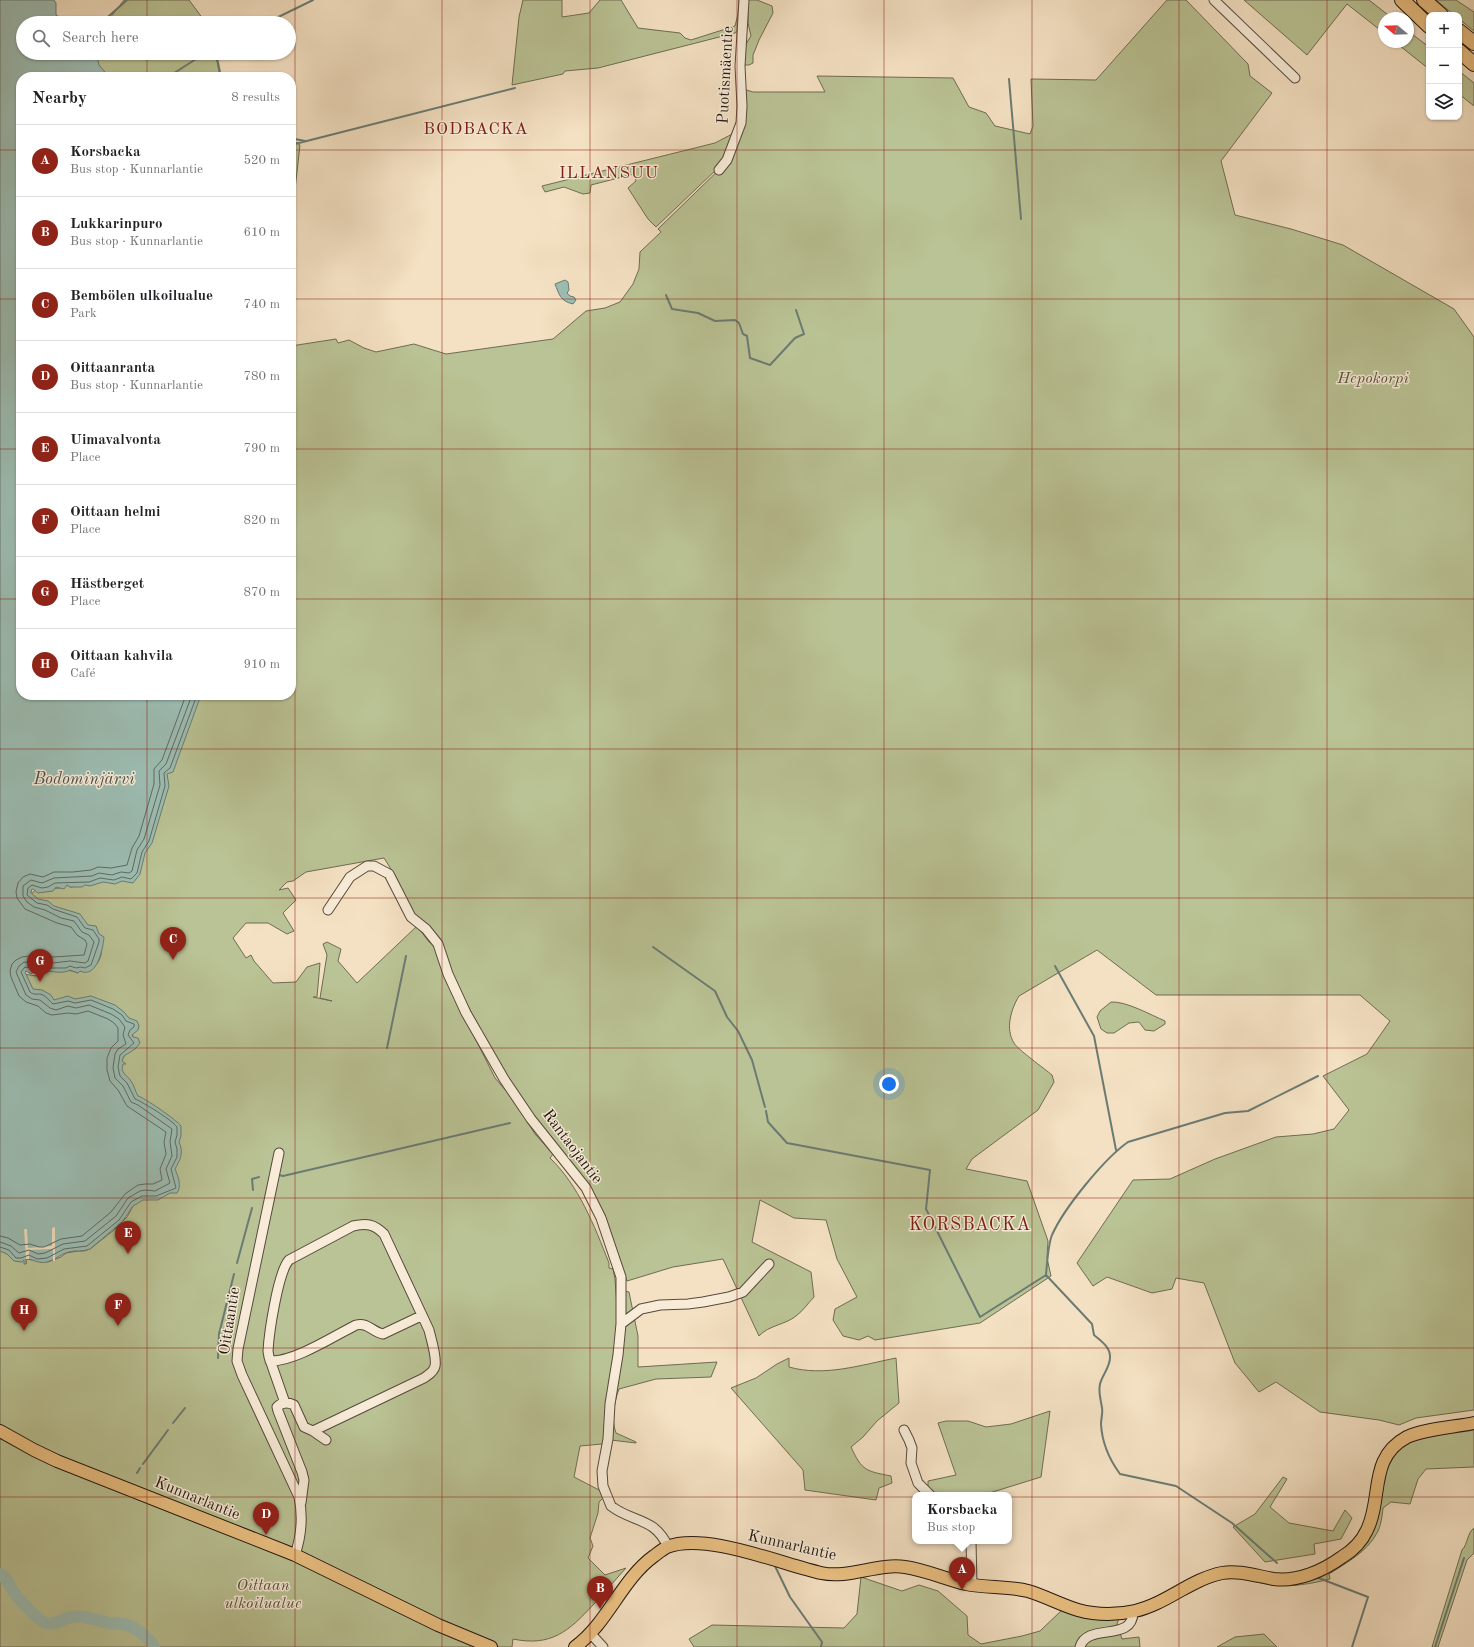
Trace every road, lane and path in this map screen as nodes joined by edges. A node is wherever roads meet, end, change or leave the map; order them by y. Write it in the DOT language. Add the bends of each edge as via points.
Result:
graph roads {
  1 [pos="744,0"];
  2 [pos="1214,0"];
  3 [pos="1402,0"];
  4 [pos="1424,0"];
  5 [pos="1438,12"];
  6 [pos="1426,23"];
  7 [pos="1462,33"];
  8 [pos="1474,43"];
  9 [pos="1462,54"];
  10 [pos="1474,64"];
  11 [pos="1295,78"];
  12 [pos="719,170"];
  13 [pos="328,910"];
  14 [pos="279,1153"];
  15 [pos="769,1264"];
  16 [pos="421,1316"];
  17 [pos="621,1324"];
  18 [pos="270,1361"];
  19 [pos="286,1403"];
  20 [pos="1474,1423"];
  21 [pos="904,1430"];
  22 [pos="0,1431"];
  23 [pos="314,1431"];
  24 [pos="326,1440"];
  25 [pos="927,1492"];
  26 [pos="301,1504"];
  27 [pos="971,1544"];
  28 [pos="668,1547"];
  29 [pos="295,1555"];
  30 [pos="972,1585"];
  31 [pos="1133,1612"];
  32 [pos="591,1634"];
  33 [pos="491,1647"];
  34 [pos="576,1647"];
  35 [pos="602,1647"];
  36 [pos="1080,1647"];
  1 -- 12 [label="street, Puotismäentie" via="740,66 741,123 727,160"];
  2 -- 11 [label="street"];
  3 -- 6 [label="highway"];
  4 -- 5 [label="highway"];
  7 -- 8 [label="highway"];
  9 -- 10 [label="highway"];
  13 -- 17 [label="street, Rantaojantie" via="350,877 367,866 374,866 389,874 411,917 426,929 438,944 448,974 466,1013 504,1079 531,1119 586,1188 601,1218 621,1277"];
  14 -- 26 [label="street, Oittaantie" via="237,1361"];
  15 -- 17 [label="street" via="743,1292 703,1302 660,1304 641,1309"];
  16 -- 18 [label="street" via="383,1334 366,1324 356,1325 297,1355"];
  16 -- 18 [label="street" via="384,1234 370,1224 353,1226 286,1264 268,1343"];
  16 -- 23 [label="street" via="429,1330 432,1344 435,1366 431,1372 424,1378"];
  17 -- 28 [label="street, Rantaojantie" via="602,1471 603,1486 611,1506 653,1527 663,1536"];
  18 -- 19 [label="street"];
  19 -- 23 [label="street" via="294,1405 304,1427"];
  19 -- 26 [label="street" via="280,1404 278,1411 303,1476 304,1491"];
  20 -- 31 [label="main road, Kunnarlantie" via="1418,1433 1406,1438 1392,1449 1378,1472 1373,1512 1360,1542 1343,1557 1322,1569 1291,1580 1246,1573 1208,1576 1153,1606"];
  21 -- 25 [label="street" via="912,1448 910,1463 918,1483"];
  22 -- 29 [label="main road, Kunnarlantie" via="57,1461"];
  23 -- 24 [label="street"];
  26 -- 29 [label="street, Oittaantie" via="301,1531"];
  27 -- 30 [label="street"];
  28 -- 30 [label="main road, Kunnarlantie" via="679,1544 715,1545 826,1574 846,1574 887,1566 907,1567"];
  28 -- 32 [label="main road, Kunnarlantie" via="647,1561 633,1576"];
  29 -- 33 [label="main road, Kunnarlantie" via="438,1625"];
  30 -- 31 [label="main road, Kunnarlantie" via="1027,1591 1078,1610 1101,1614"];
  31 -- 36 [label="street" via="1133,1619 1124,1628 1087,1636"];
  32 -- 34 [label="main road, Kunnarlantie"];
  32 -- 35 [label="street"];
}
